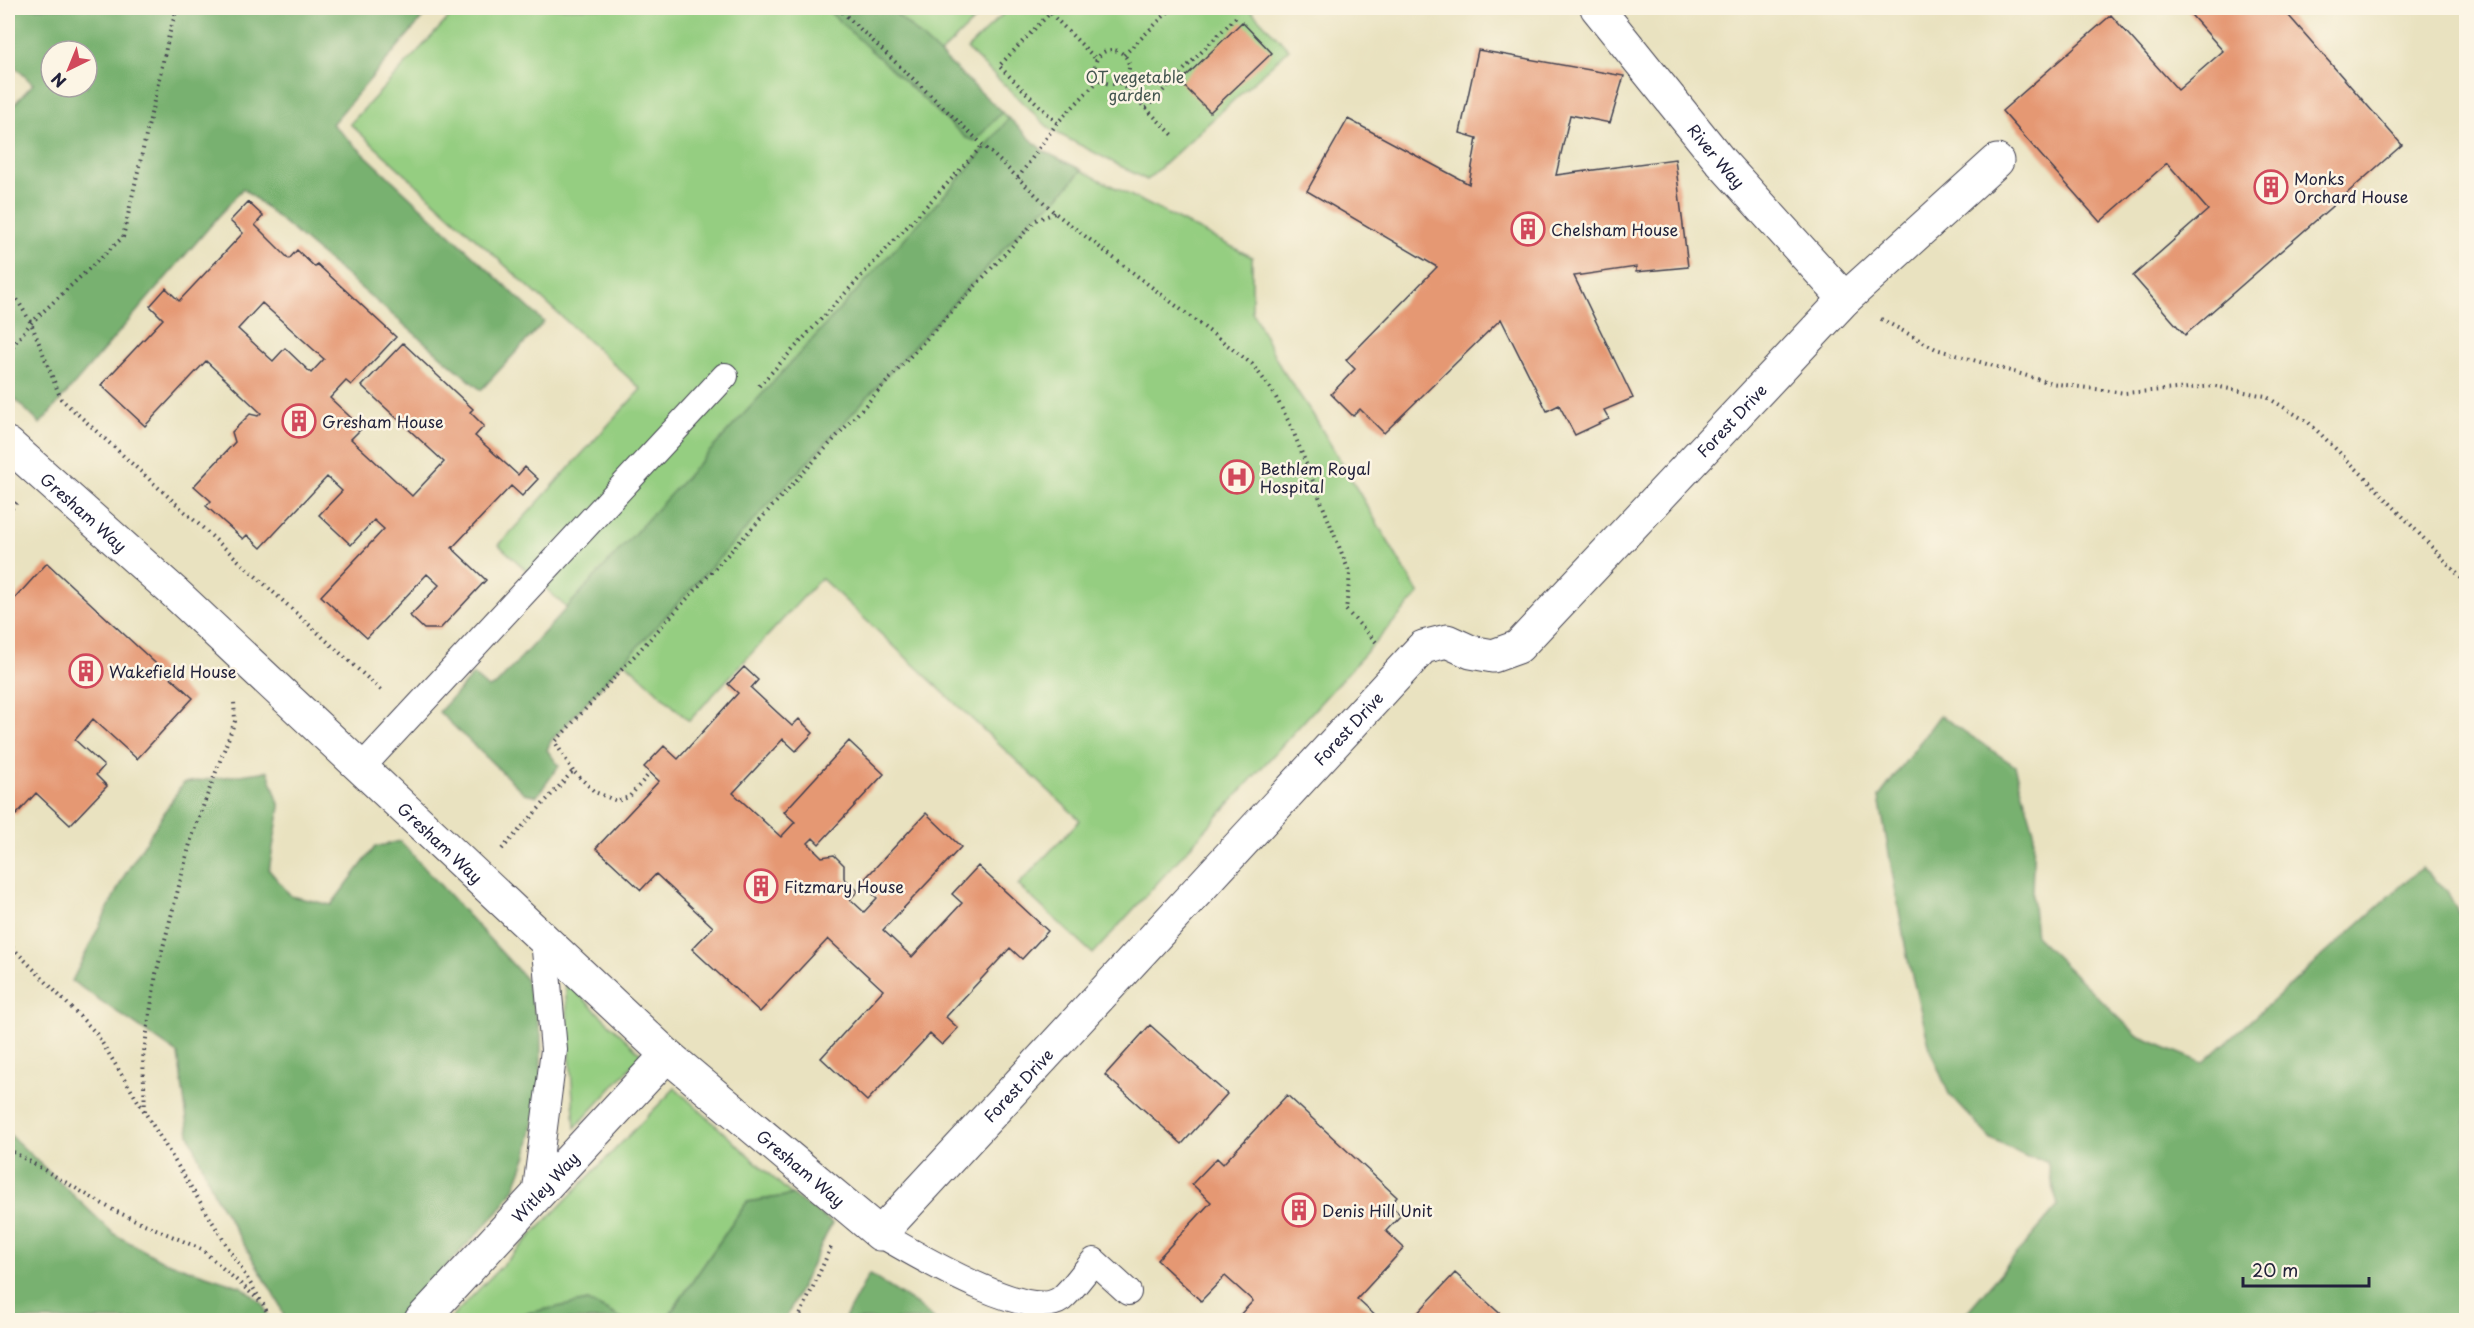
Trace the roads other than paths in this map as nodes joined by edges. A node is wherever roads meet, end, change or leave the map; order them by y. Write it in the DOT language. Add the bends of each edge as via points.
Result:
graph roads {
  1 [pos="1598,8"];
  2 [pos="1997,161"];
  3 [pos="1845,299"];
  4 [pos="725,375"];
  5 [pos="8,444"];
  6 [pos="361,768"];
  7 [pos="544,939"];
  8 [pos="667,1055"];
  9 [pos="535,1197"];
  10 [pos="880,1234"];
  11 [pos="1128,1292"];
  12 [pos="422,1320"];
  1 -- 3 [label="street, River Way" via="1721,162"];
  2 -- 3 [label="street, Forest Drive"];
  3 -- 10 [label="street, Forest Drive" via="1518,647 1493,656 1471,652 1447,641 1424,646"];
  4 -- 6 [label="lane"];
  5 -- 6 [label="street, Gresham Way"];
  6 -- 7 [label="street, Gresham Way"];
  7 -- 8 [label="street, Gresham Way"];
  7 -- 9 [label="lane" via="554,1050"];
  8 -- 9 [label="street, Witley Way"];
  8 -- 10 [label="street, Gresham Way"];
  9 -- 12 [label="street, Witley Way"];
  10 -- 11 [label="lane" via="943,1270 1012,1299 1042,1304 1060,1300 1094,1261"];
}
